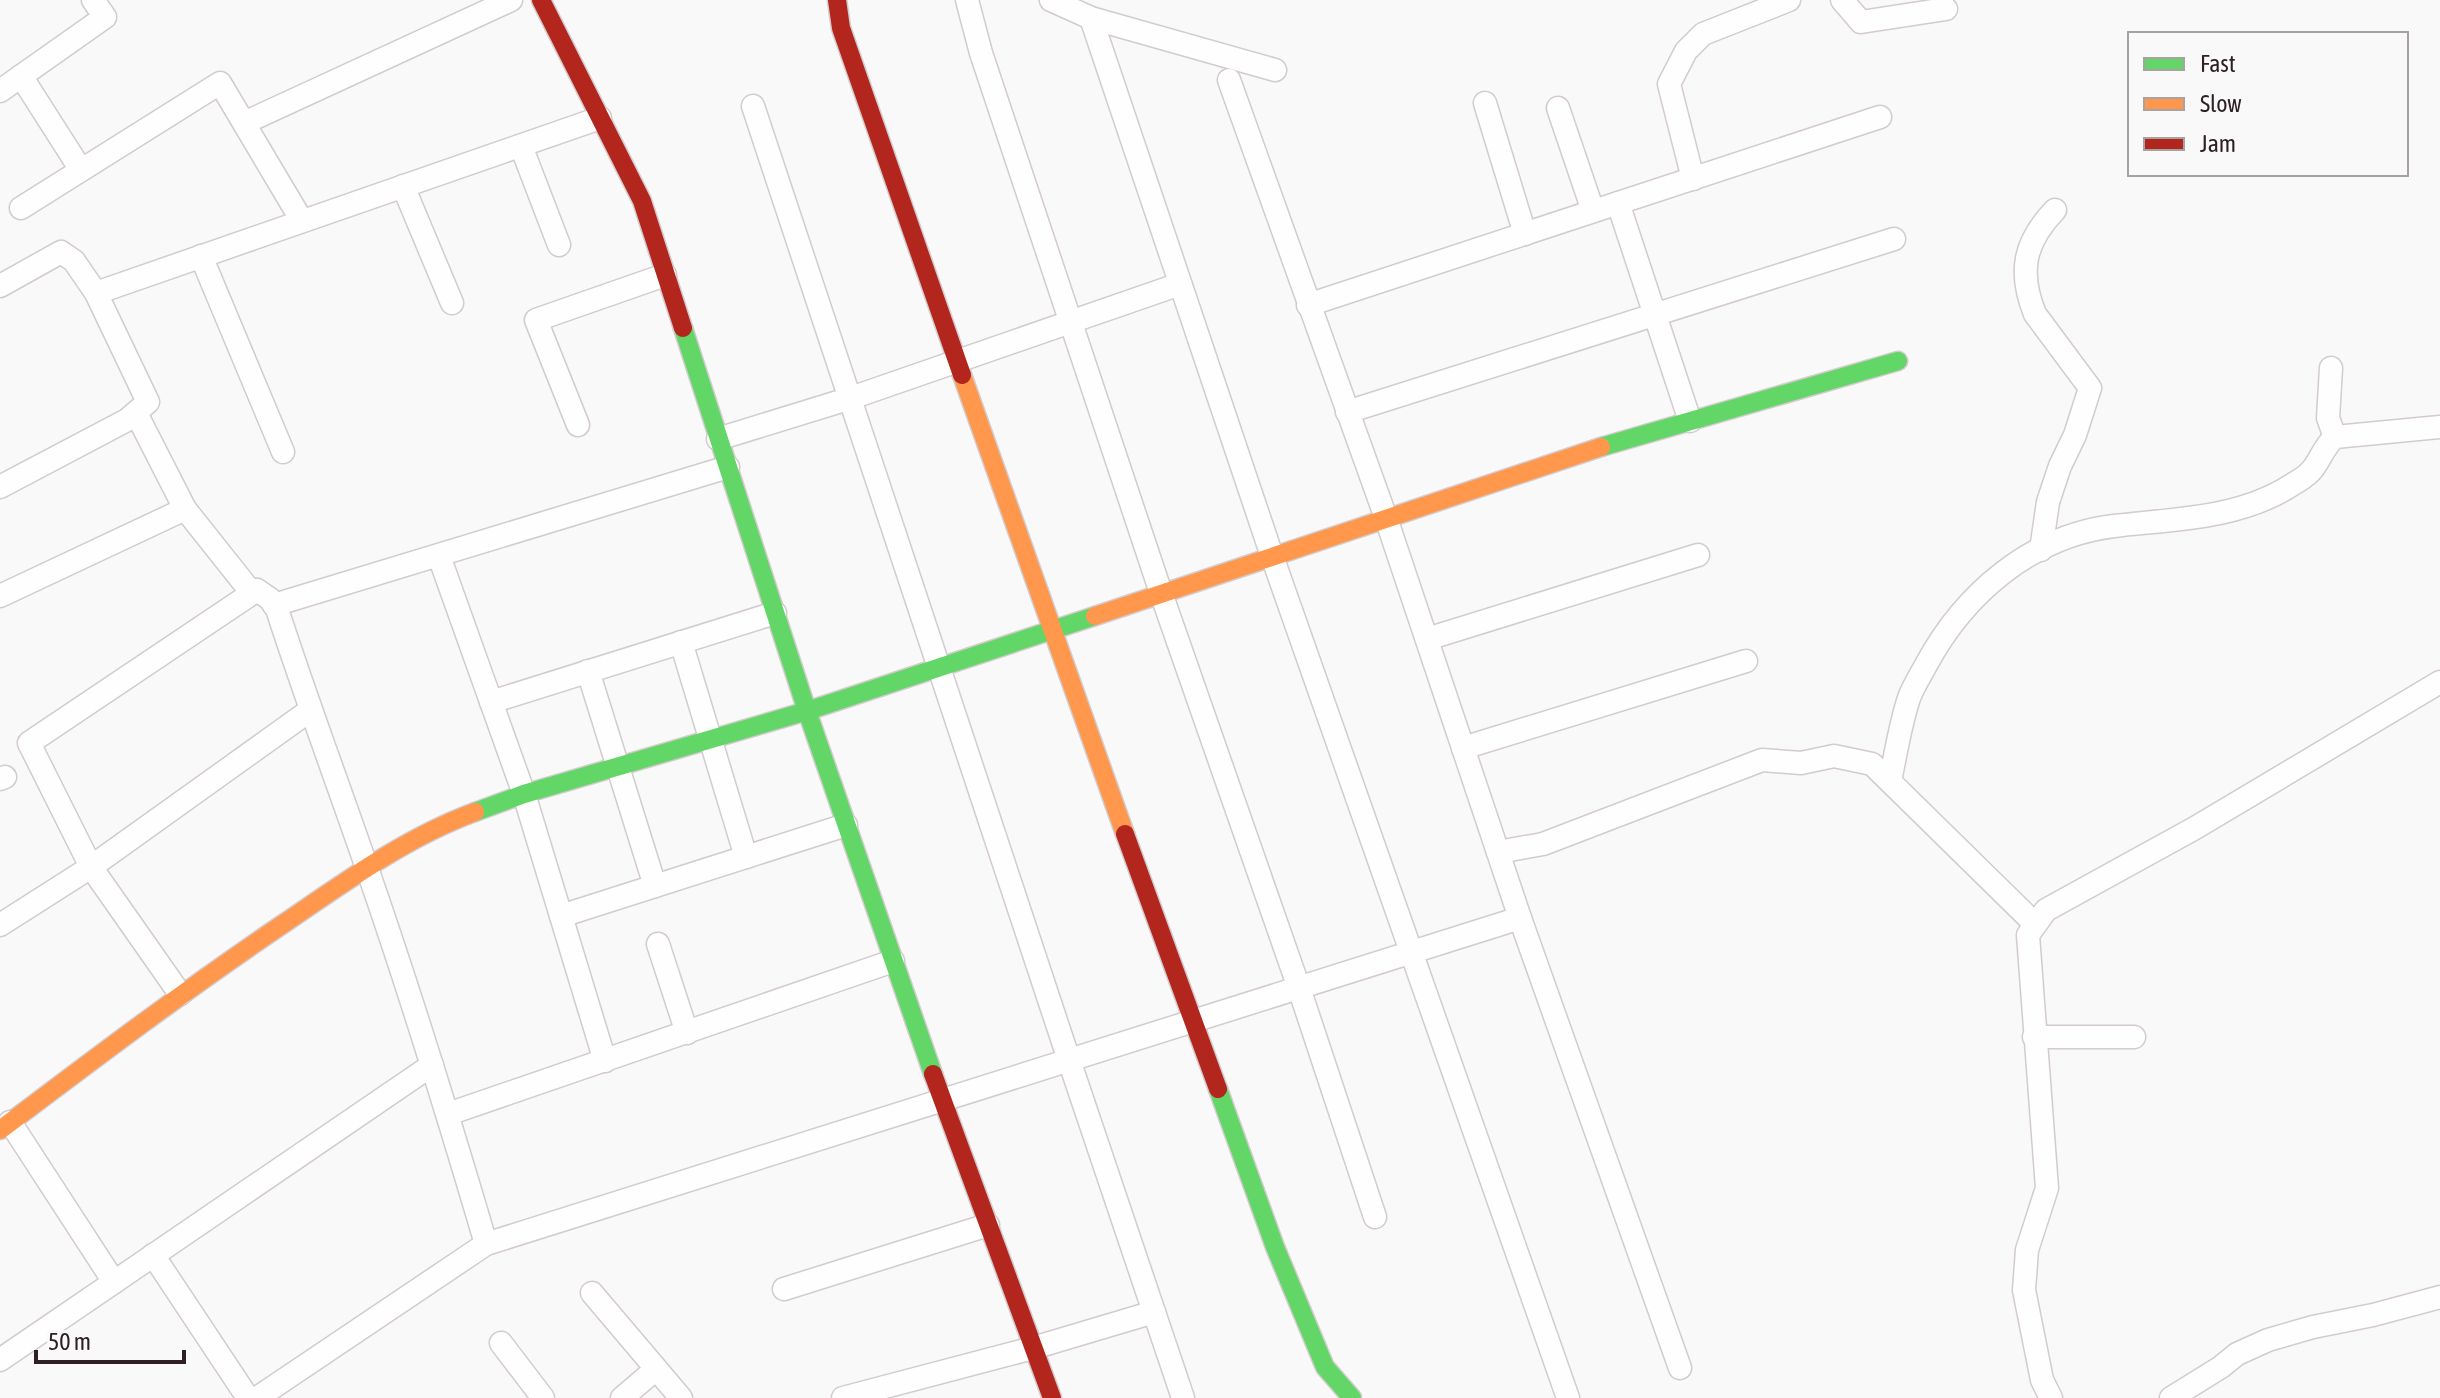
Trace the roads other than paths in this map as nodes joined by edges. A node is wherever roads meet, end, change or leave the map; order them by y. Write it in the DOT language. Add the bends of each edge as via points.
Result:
graph roads {
  1 [pos="93,0"];
  2 [pos="511,0"];
  3 [pos="541,0"];
  4 [pos="837,0"];
  5 [pos="967,0"];
  6 [pos="1789,0"];
  7 [pos="1842,0"];
  8 [pos="1057,1"];
  9 [pos="1946,9"];
  10 [pos="1091,18"];
  11 [pos="1275,70"];
  12 [pos="21,76"];
  13 [pos="1229,80"];
  14 [pos="0,91"];
  15 [pos="1485,103"];
  16 [pos="753,106"];
  17 [pos="1558,108"];
  18 [pos="1880,117"];
  19 [pos="600,118"];
  20 [pos="244,123"];
  21 [pos="521,146"];
  22 [pos="81,170"];
  23 [pos="1693,179"];
  24 [pos="403,186"];
  25 [pos="1618,203"];
  26 [pos="21,208"];
  27 [pos="2055,210"];
  28 [pos="1593,211"];
  29 [pos="302,221"];
  30 [pos="1525,234"];
  31 [pos="1894,239"];
  32 [pos="559,245"];
  33 [pos="201,256"];
  34 [pos="665,275"];
  35 [pos="1180,284"];
  36 [pos="0,286"];
  37 [pos="96,293"];
  38 [pos="452,303"];
  39 [pos="1308,305"];
  40 [pos="1655,315"];
  41 [pos="1071,324"];
  42 [pos="957,361"];
  43 [pos="1898,361"];
  44 [pos="2331,368"];
  45 [pos="851,398"];
  46 [pos="1347,412"];
  47 [pos="136,413"];
  48 [pos="1690,421"];
  49 [pos="578,425"];
  50 [pos="2440,427"];
  51 [pos="2335,437"];
  52 [pos="718,439"];
  53 [pos="283,452"];
  54 [pos="728,467"];
  55 [pos="0,487"];
  56 [pos="185,509"];
  57 [pos="1386,518"];
  58 [pos="2041,550"];
  59 [pos="1698,555"];
  60 [pos="439,556"];
  61 [pos="1272,556"];
  62 [pos="251,592"];
  63 [pos="1161,593"];
  64 [pos="0,596"];
  65 [pos="274,605"];
  66 [pos="775,613"];
  67 [pos="1051,629"];
  68 [pos="1427,639"];
  69 [pos="681,642"];
  70 [pos="1746,661"];
  71 [pos="941,668"];
  72 [pos="588,671"];
  73 [pos="2440,682"];
  74 [pos="491,702"];
  75 [pos="309,711"];
  76 [pos="807,711"];
  77 [pos="712,740"];
  78 [pos="1463,748"];
  79 [pos="619,768"];
  80 [pos="1890,781"];
  81 [pos="524,794"];
  82 [pos="846,825"];
  83 [pos="1498,852"];
  84 [pos="746,857"];
  85 [pos="91,867"];
  86 [pos="366,867"];
  87 [pos="655,886"];
  88 [pos="561,916"];
  89 [pos="1520,918"];
  90 [pos="2035,924"];
  91 [pos="0,925"];
  92 [pos="658,944"];
  93 [pos="1411,952"];
  94 [pos="893,961"];
  95 [pos="1299,988"];
  96 [pos="180,994"];
  97 [pos="1193,1021"];
  98 [pos="687,1033"];
  99 [pos="2034,1037"];
  100 [pos="2134,1037"];
  101 [pos="1069,1060"];
  102 [pos="605,1061"];
  103 [pos="432,1065"];
  104 [pos="942,1100"];
  105 [pos="448,1114"];
  106 [pos="5,1126"];
  107 [pos="1375,1217"];
  108 [pos="988,1225"];
  109 [pos="486,1244"];
  110 [pos="153,1255"];
  111 [pos="114,1282"];
  112 [pos="784,1289"];
  113 [pos="592,1293"];
  114 [pos="2440,1297"];
  115 [pos="1154,1312"];
  116 [pos="501,1343"];
  117 [pos="1033,1348"];
  118 [pos="0,1360"];
  119 [pos="1680,1368"];
  120 [pos="656,1369"];
  121 [pos="248,1398"];
  122 [pos="257,1398"];
  123 [pos="543,1398"];
  124 [pos="622,1398"];
  125 [pos="681,1398"];
  126 [pos="843,1398"];
  127 [pos="1052,1398"];
  128 [pos="1183,1398"];
  129 [pos="1352,1398"];
  130 [pos="1568,1398"];
  131 [pos="2051,1398"];
  132 [pos="2171,1398"];
  1 -- 12 [label="street" via="105,17"];
  2 -- 20 [label="street"];
  3 -- 19 [label="street"];
  4 -- 42 [label="street" via="841,28"];
  5 -- 41 [label="street"];
  6 -- 23 [label="street" via="1703,34 1686,51 1669,84"];
  7 -- 9 [label="street" via="1861,22"];
  8 -- 10 [label="street"];
  10 -- 11 [label="street"];
  10 -- 35 [label="street"];
  12 -- 14 [label="street"];
  12 -- 22 [label="street"];
  13 -- 39 [label="street"];
  15 -- 30 [label="street"];
  16 -- 45 [label="street"];
  17 -- 28 [label="street"];
  18 -- 23 [label="street"];
  19 -- 21 [label="street"];
  19 -- 34 [label="street" via="642,201"];
  20 -- 22 [label="street" via="220,83"];
  20 -- 29 [label="street"];
  21 -- 24 [label="street"];
  21 -- 32 [label="street"];
  22 -- 26 [label="street"];
  23 -- 25 [label="street"];
  24 -- 29 [label="street"];
  24 -- 38 [label="street"];
  25 -- 28 [label="street"];
  25 -- 40 [label="street"];
  27 -- 58 [label="street" via="2038,227 2027,254 2029,300 2090,388 2048,502"];
  28 -- 30 [label="street"];
  29 -- 33 [label="street"];
  30 -- 39 [label="street"];
  31 -- 40 [label="street"];
  33 -- 37 [label="street"];
  33 -- 53 [label="street"];
  34 -- 49 [label="street" via="536,320"];
  34 -- 52 [label="street"];
  35 -- 41 [label="street"];
  35 -- 61 [label="street"];
  36 -- 37 [label="street" via="61,252 74,261"];
  37 -- 47 [label="street" via="148,402"];
  39 -- 46 [label="street"];
  40 -- 46 [label="street"];
  40 -- 48 [label="street"];
  41 -- 42 [label="street"];
  41 -- 63 [label="street"];
  42 -- 45 [label="street"];
  42 -- 67 [label="street"];
  43 -- 48 [label="street"];
  44 -- 51 [label="street" via="2328,418"];
  45 -- 52 [label="street"];
  45 -- 71 [label="street"];
  46 -- 57 [label="street"];
  47 -- 55 [label="street"];
  47 -- 56 [label="street"];
  48 -- 57 [label="street"];
  50 -- 51 [label="street"];
  51 -- 58 [label="street" via="2311,471 2255,504 2159,524 2086,532"];
  52 -- 54 [label="street"];
  54 -- 60 [label="street"];
  54 -- 66 [label="street"];
  56 -- 62 [label="street"];
  56 -- 64 [label="street"];
  57 -- 61 [label="street"];
  57 -- 68 [label="street"];
  58 -- 80 [label="street" via="2000,573 1943,634 1910,695"];
  59 -- 68 [label="street"];
  60 -- 65 [label="street"];
  60 -- 74 [label="street"];
  61 -- 63 [label="street"];
  61 -- 93 [label="street"];
  62 -- 65 [label="street" via="257,590"];
  62 -- 85 [label="street" via="29,743"];
  63 -- 67 [label="street"];
  63 -- 95 [label="street"];
  65 -- 75 [label="street"];
  66 -- 69 [label="street"];
  66 -- 76 [label="street"];
  67 -- 71 [label="street"];
  67 -- 97 [label="street"];
  68 -- 78 [label="street"];
  69 -- 72 [label="street"];
  69 -- 77 [label="street"];
  70 -- 78 [label="street"];
  71 -- 76 [label="street"];
  71 -- 101 [label="street"];
  72 -- 74 [label="street"];
  72 -- 79 [label="street"];
  73 -- 90 [label="street" via="2046,910"];
  74 -- 81 [label="street"];
  75 -- 85 [label="street"];
  75 -- 86 [label="street"];
  76 -- 77 [label="street"];
  76 -- 82 [label="street"];
  77 -- 79 [label="street"];
  77 -- 84 [label="street"];
  78 -- 83 [label="street"];
  79 -- 81 [label="street"];
  79 -- 87 [label="street"];
  80 -- 83 [label="street" via="1872,764 1834,756 1801,763 1762,760 1543,844"];
  80 -- 90 [label="street"];
  81 -- 86 [label="street" via="450,821"];
  81 -- 88 [label="street"];
  82 -- 84 [label="street"];
  82 -- 94 [label="street"];
  83 -- 89 [label="street"];
  84 -- 87 [label="street"];
  85 -- 91 [label="street"];
  85 -- 96 [label="street"];
  86 -- 96 [label="street"];
  86 -- 103 [label="street"];
  87 -- 88 [label="street"];
  88 -- 102 [label="street"];
  89 -- 93 [label="street"];
  89 -- 119 [label="street"];
  90 -- 99 [label="street" via="2028,935"];
  92 -- 98 [label="street"];
  93 -- 95 [label="street"];
  93 -- 130 [label="street"];
  94 -- 98 [label="street"];
  94 -- 104 [label="street"];
  95 -- 97 [label="street"];
  95 -- 107 [label="street"];
  96 -- 106 [label="street"];
  97 -- 101 [label="street"];
  97 -- 129 [label="street" via="1319,1354"];
  98 -- 102 [label="street"];
  99 -- 100 [label="street"];
  99 -- 131 [label="street" via="2047,1188 2027,1250 2024,1290 2042,1380"];
  101 -- 104 [label="street"];
  101 -- 115 [label="street"];
  102 -- 105 [label="street"];
  103 -- 105 [label="street"];
  103 -- 110 [label="street"];
  104 -- 108 [label="street"];
  104 -- 109 [label="street"];
  105 -- 109 [label="street"];
  106 -- 111 [label="street"];
  108 -- 112 [label="street"];
  108 -- 117 [label="street"];
  109 -- 122 [label="street"];
  110 -- 111 [label="street"];
  110 -- 121 [label="street"];
  111 -- 118 [label="street"];
  113 -- 120 [label="street"];
  114 -- 132 [label="street" via="2268,1340"];
  115 -- 117 [label="street"];
  115 -- 128 [label="street"];
  116 -- 123 [label="street"];
  117 -- 126 [label="street"];
  117 -- 127 [label="street"];
  120 -- 124 [label="street"];
  120 -- 125 [label="street"];
}
